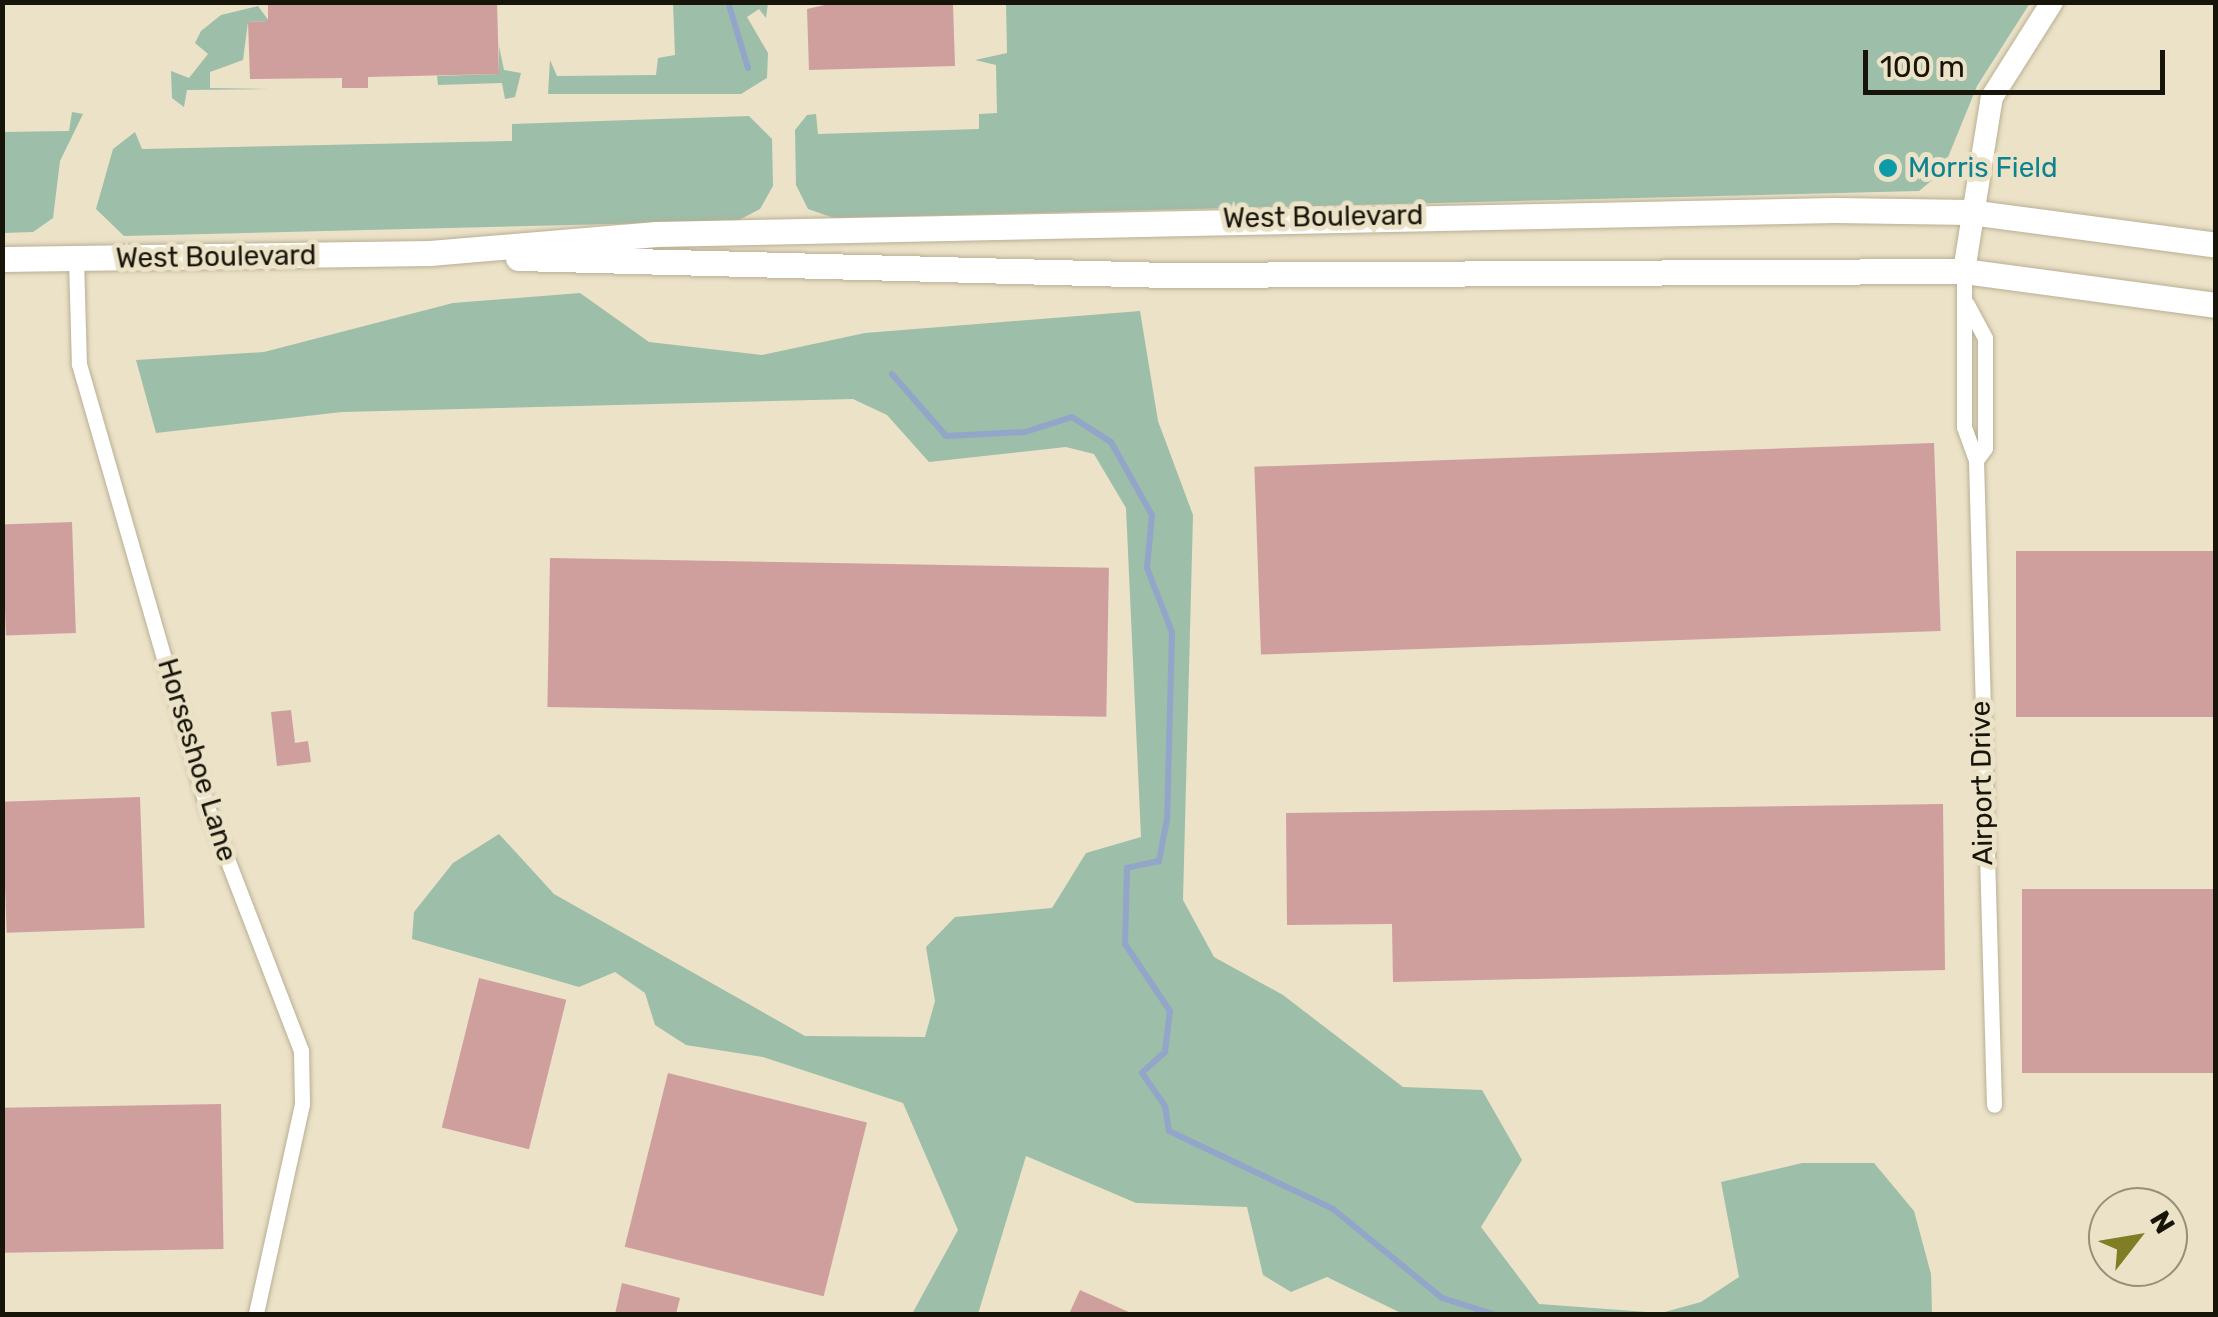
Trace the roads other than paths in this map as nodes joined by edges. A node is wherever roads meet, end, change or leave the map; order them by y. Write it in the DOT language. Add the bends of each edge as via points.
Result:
graph roads {
  1 [pos="2052,2"];
  2 [pos="1970,212"];
  3 [pos="2216,245"];
  4 [pos="430,253"];
  5 [pos="2,259"];
  6 [pos="76,259"];
  7 [pos="1964,271"];
  8 [pos="1967,304"];
  9 [pos="2216,305"];
  10 [pos="1976,460"];
  11 [pos="1994,1104"];
  12 [pos="256,1314"];
  1 -- 2 [label="street, Airport Drive" via="1992,97"];
  2 -- 3 [label="main road, West Boulevard"];
  2 -- 4 [label="main road, West Boulevard" via="1579,212 787,230"];
  2 -- 7 [label="street, Airport Drive"];
  4 -- 6 [label="main road, West Boulevard"];
  4 -- 7 [label="main road, West Boulevard" via="949,274"];
  5 -- 6 [label="main road, West Boulevard"];
  6 -- 12 [label="street, Horseshoe Lane" via="78,364 207,807 302,1050 302,1104"];
  7 -- 8 [label="street, Airport Drive"];
  7 -- 9 [label="main road, West Boulevard"];
  8 -- 10 [label="street, Airport Drive" via="1964,428"];
  8 -- 10 [label="street, Airport Drive" via="1985,338 1985,448"];
  10 -- 11 [label="street, Airport Drive"];
}
